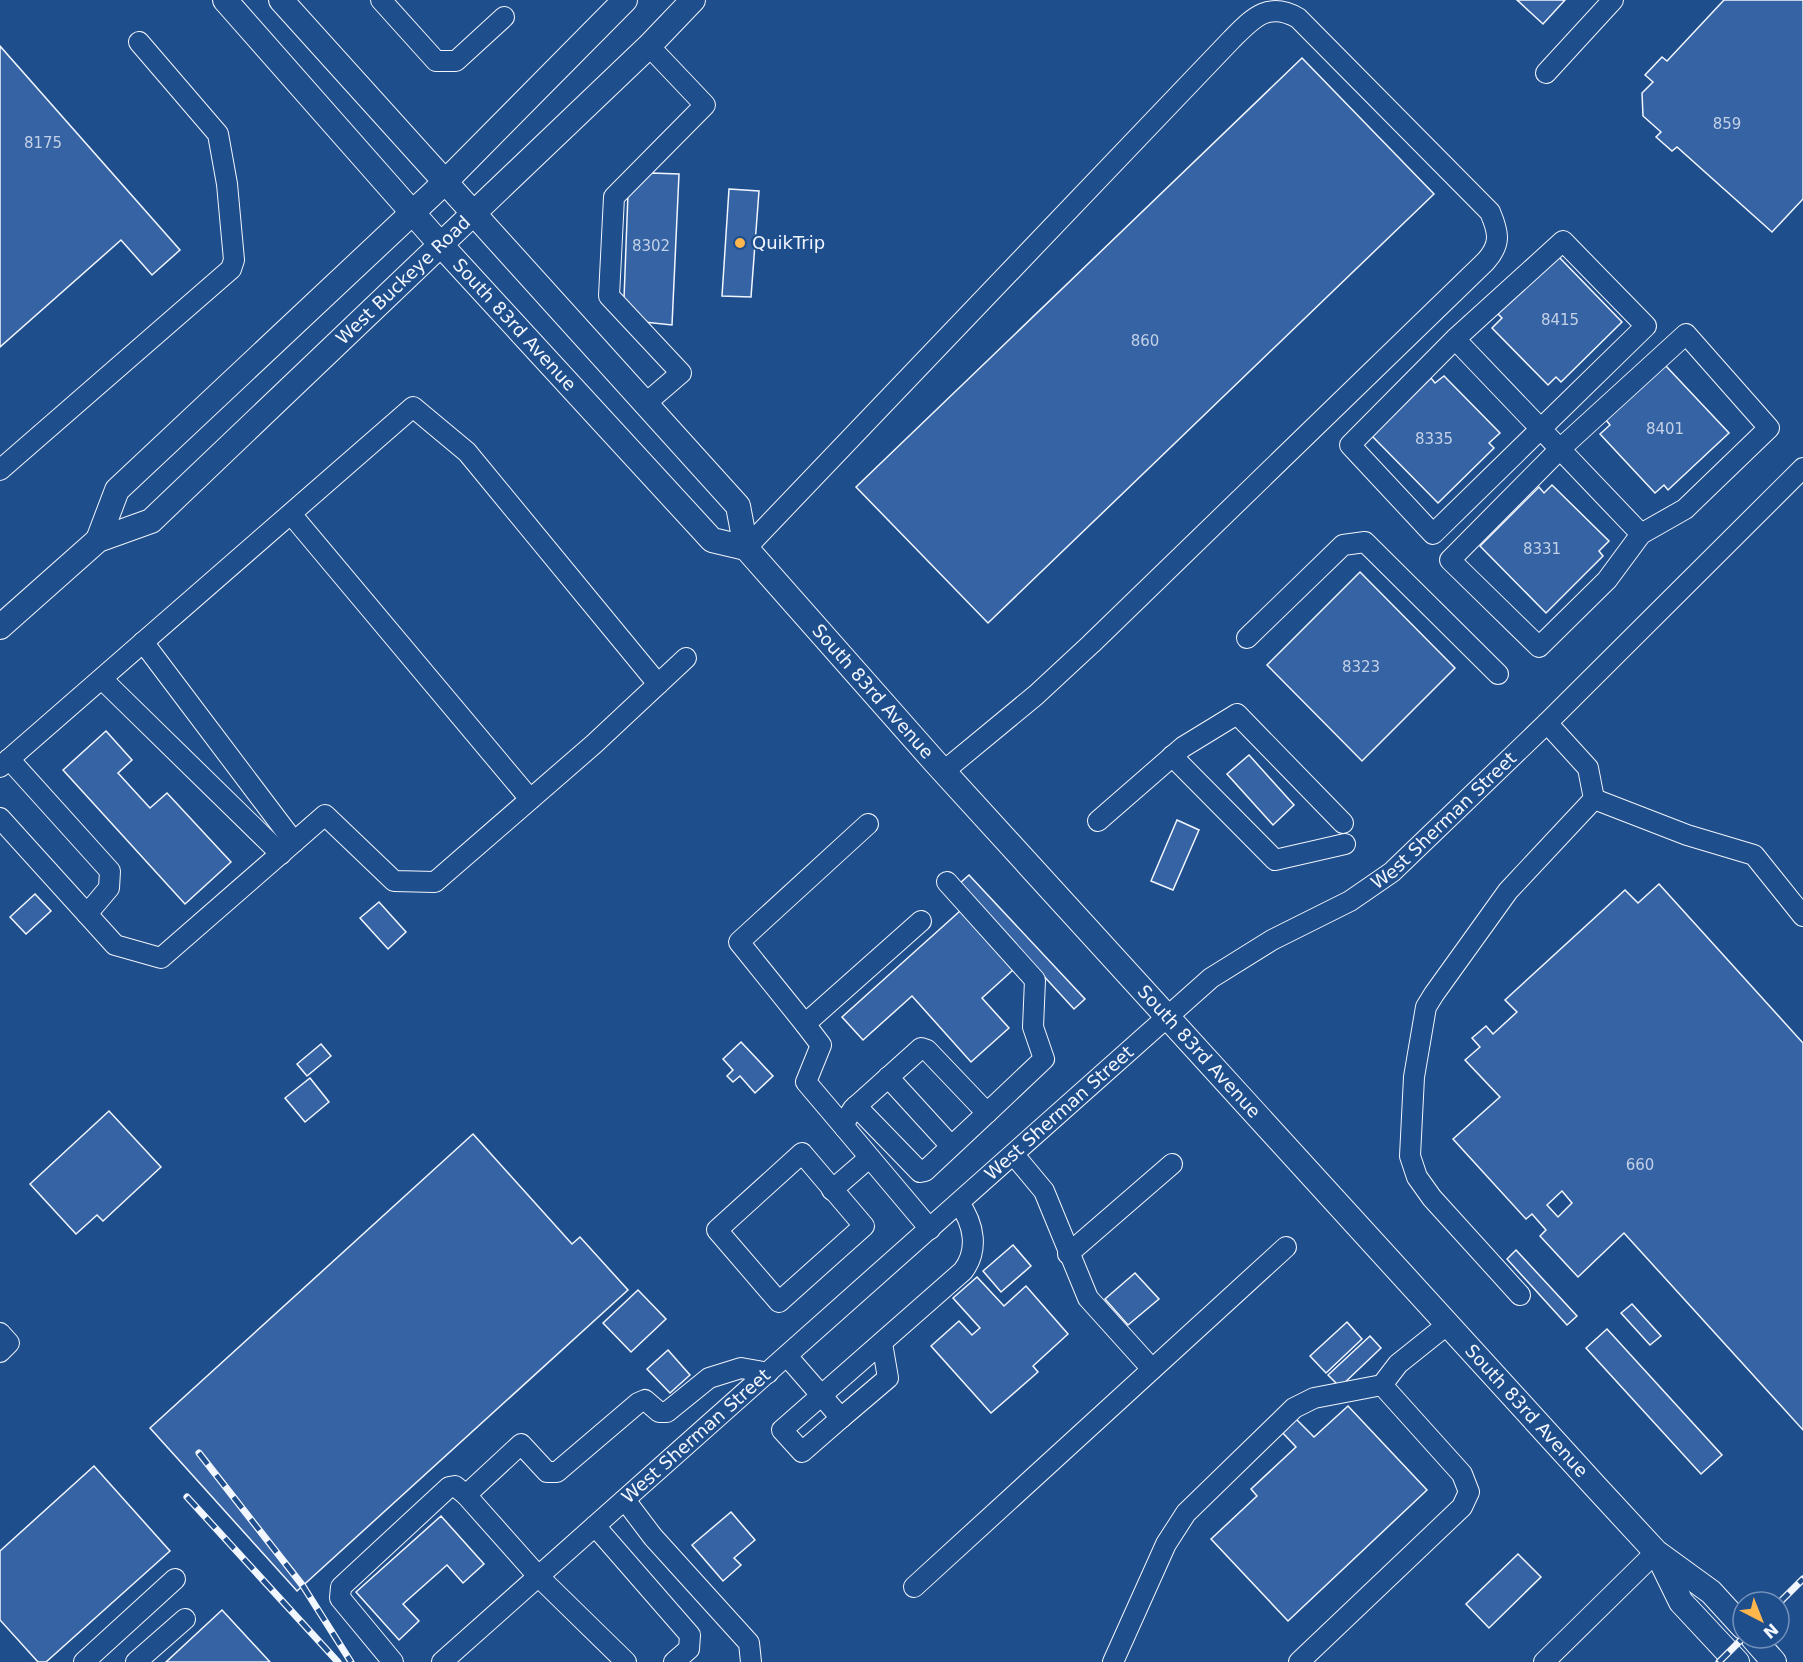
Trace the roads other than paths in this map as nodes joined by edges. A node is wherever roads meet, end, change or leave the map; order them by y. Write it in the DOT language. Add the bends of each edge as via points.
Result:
graph roads {
  1 [pos="225,0"];
  2 [pos="381,0"];
  3 [pos="625,0"];
  4 [pos="693,0"];
  5 [pos="1613,0"];
  6 [pos="285,1"];
  7 [pos="504,18"];
  8 [pos="139,42"];
  9 [pos="649,46"];
  10 [pos="1546,73"];
  11 [pos="444,183"];
  12 [pos="411,212"];
  13 [pos="473,215"];
  14 [pos="441,245"];
  15 [pos="1455,339"];
  16 [pos="645,404"];
  17 [pos="1541,429"];
  18 [pos="1560,449"];
  19 [pos="1803,468"];
  20 [pos="0,470"];
  21 [pos="291,513"];
  22 [pos="1641,534"];
  23 [pos="98,540"];
  24 [pos="746,548"];
  25 [pos="0,627"];
  26 [pos="1247,638"];
  27 [pos="143,642"];
  28 [pos="686,658"];
  29 [pos="1498,674"];
  30 [pos="102,679"];
  31 [pos="658,684"];
  32 [pos="1547,723"];
  33 [pos="1172,756"];
  34 [pos="4,763"];
  35 [pos="944,771"];
  36 [pos="530,799"];
  37 [pos="1594,799"];
  38 [pos="0,818"];
  39 [pos="1098,821"];
  40 [pos="1343,823"];
  41 [pos="868,824"];
  42 [pos="1345,844"];
  43 [pos="288,848"];
  44 [pos="947,882"];
  45 [pos="87,914"];
  46 [pos="1803,916"];
  47 [pos="921,921"];
  48 [pos="1168,1016"];
  49 [pos="805,1024"];
  50 [pos="888,1077"];
  51 [pos="856,1106"];
  52 [pos="987,1113"];
  53 [pos="845,1128"];
  54 [pos="951,1146"];
  55 [pos="1014,1155"];
  56 [pos="869,1158"];
  57 [pos="1172,1164"];
  58 [pos="832,1190"];
  59 [pos="959,1203"];
  60 [pos="930,1229"];
  61 [pos="1286,1247"];
  62 [pos="1068,1254"];
  63 [pos="1520,1295"];
  64 [pos="1448,1324"];
  65 [pos="0,1333"];
  66 [pos="882,1344"];
  67 [pos="0,1352"];
  68 [pos="787,1356"];
  69 [pos="1152,1369"];
  70 [pos="768,1372"];
  71 [pos="1382,1385"];
  72 [pos="821,1395"];
  73 [pos="841,1418"];
  74 [pos="466,1495"];
  75 [pos="625,1500"];
  76 [pos="595,1526"];
  77 [pos="1656,1552"];
  78 [pos="538,1576"];
  79 [pos="176,1579"];
  80 [pos="914,1587"];
  81 [pos="1731,1614"];
  82 [pos="185,1619"];
  83 [pos="1764,1650"];
  84 [pos="84,1662"];
  85 [pos="136,1662"];
  86 [pos="393,1662"];
  87 [pos="442,1662"];
  88 [pos="626,1662"];
  89 [pos="674,1662"];
  90 [pos="751,1662"];
  91 [pos="1113,1662"];
  92 [pos="1299,1662"];
  93 [pos="1544,1662"];
  94 [pos="1737,1662"];
  95 [pos="1774,1662"];
  1 -- 12 [label="main road, South 83rd Avenue"];
  2 -- 7 [label="street" via="436,61 456,61"];
  3 -- 11 [label="main road, West Buckeye Road"];
  4 -- 9 [label="main road, West Buckeye Road"];
  5 -- 10 [label="street"];
  6 -- 11 [label="main road"];
  8 -- 20 [label="street" via="218,134 234,260 231,269"];
  9 -- 13 [label="main road, West Buckeye Road"];
  9 -- 16 [label="street" via="705,105 614,197 609,296 681,373"];
  11 -- 12 [label="main road, West Buckeye Road"];
  11 -- 13 [label="main road"];
  12 -- 14 [label="main road, South 83rd Avenue"];
  12 -- 23 [label="main road, West Buckeye Road" via="117,490"];
  13 -- 14 [label="main road, West Buckeye Road"];
  13 -- 16 [label="main road"];
  14 -- 23 [label="main road, West Buckeye Road" via="151,521"];
  14 -- 24 [label="main road, South 83rd Avenue" via="712,540"];
  15 -- 17 [label="street"];
  15 -- 17 [label="street" via="1563,241 1646,326"];
  15 -- 17 [label="street" via="1350,445 1433,534"];
  16 -- 24 [label="main road" via="738,506"];
  17 -- 18 [label="street"];
  18 -- 22 [label="street"];
  18 -- 22 [label="street" via="1450,560 1539,647 1606,580"];
  18 -- 22 [label="street" via="1686,334 1769,428 1685,509"];
  19 -- 32 [label="street, West Sherman Street"];
  21 -- 27 [label="street"];
  21 -- 31 [label="street" via="413,407 467,452"];
  21 -- 36 [label="street"];
  23 -- 25 [label="main road, West Buckeye Road"];
  24 -- 35 [label="main road, South 83rd Avenue"];
  24 -- 35 [label="street" via="1259,15 1273,9 1298,18 1490,212 1498,242 1486,261 1092,644"];
  26 -- 29 [label="street" via="1343,545 1365,542"];
  27 -- 30 [label="street"];
  27 -- 43 [label="street"];
  28 -- 31 [label="street"];
  30 -- 34 [label="street"];
  30 -- 43 [label="street"];
  31 -- 36 [label="street"];
  32 -- 37 [label="street" via="1588,768"];
  32 -- 48 [label="street, West Sherman Street" via="1371,889 1239,960 1211,978"];
  33 -- 39 [label="street"];
  33 -- 40 [label="street" via="1237,714"];
  33 -- 42 [label="street" via="1275,860"];
  34 -- 45 [label="street" via="110,871 110,888"];
  35 -- 48 [label="main road, South 83rd Avenue"];
  36 -- 43 [label="street" via="435,882 394,881 325,815"];
  37 -- 46 [label="street" via="1687,835 1754,855"];
  37 -- 63 [label="street" via="1508,891 1426,1006 1414,1077 1410,1156 1416,1177"];
  38 -- 45 [label="street"];
  41 -- 49 [label="street" via="739,942"];
  43 -- 45 [label="street" via="161,958 115,945"];
  44 -- 52 [label="street" via="1035,980 1033,1027 1044,1056 1042,1063"];
  47 -- 49 [label="street"];
  48 -- 55 [label="street, West Sherman Street"];
  48 -- 64 [label="main road, South 83rd Avenue"];
  49 -- 53 [label="street" via="821,1044 806,1082"];
  50 -- 51 [label="street"];
  50 -- 52 [label="street" via="924,1048"];
  50 -- 54 [label="street"];
  51 -- 53 [label="street"];
  51 -- 54 [label="street" via="920,1172"];
  52 -- 54 [label="street"];
  53 -- 56 [label="street"];
  55 -- 59 [label="street, West Sherman Street"];
  55 -- 62 [label="street" via="1044,1191"];
  56 -- 58 [label="street"];
  56 -- 60 [label="street"];
  57 -- 62 [label="street"];
  58 -- 58 [label="street" via="802,1153 717,1230 779,1302 864,1226"];
  59 -- 60 [label="street, West Sherman Street"];
  59 -- 66 [label="street" via="971,1222 973,1250 969,1262"];
  60 -- 68 [label="street, West Sherman Street"];
  61 -- 69 [label="street"];
  62 -- 69 [label="street" via="1088,1298"];
  64 -- 71 [label="street" via="1398,1364"];
  64 -- 77 [label="main road, South 83rd Avenue"];
  65 -- 67 [label="street" via="9,1343"];
  66 -- 72 [label="street"];
  66 -- 73 [label="street" via="888,1378"];
  68 -- 70 [label="street, West Sherman Street"];
  68 -- 72 [label="street"];
  69 -- 80 [label="street"];
  70 -- 74 [label="street" via="741,1368 710,1378 667,1412 659,1412 645,1400 638,1403 557,1472 547,1472 521,1444"];
  70 -- 75 [label="street, West Sherman Street"];
  71 -- 91 [label="street" via="1314,1398 1294,1408 1194,1504 1166,1544"];
  71 -- 92 [label="street" via="1462,1474 1469,1492 1462,1507"];
  72 -- 73 [label="street"];
  72 -- 73 [label="street" via="782,1430 802,1452"];
  74 -- 78 [label="street"];
  74 -- 86 [label="street" via="454,1486 449,1487 341,1587 340,1598"];
  75 -- 76 [label="street, West Sherman Street"];
  75 -- 90 [label="street" via="653,1537 749,1643"];
  76 -- 78 [label="street, West Sherman Street"];
  76 -- 89 [label="street" via="690,1635 688,1649"];
  77 -- 81 [label="main road, South 83rd Avenue" via="1711,1592"];
  77 -- 93 [label="street"];
  77 -- 94 [label="main road, South 83rd Avenue" via="1681,1602"];
  78 -- 87 [label="street, West Sherman Street"];
  78 -- 88 [label="street"];
  79 -- 84 [label="street"];
  82 -- 85 [label="street"];
  83 -- 95 [label="main road"];
}
